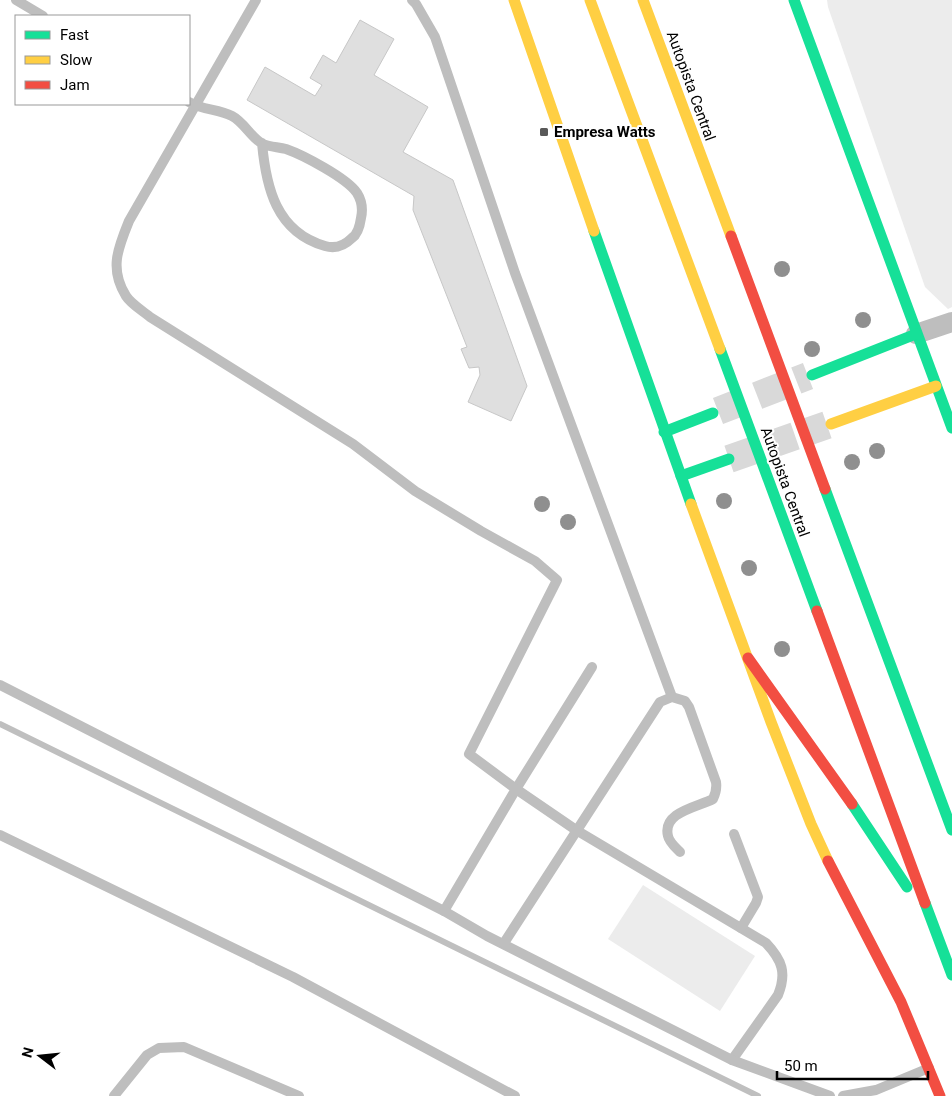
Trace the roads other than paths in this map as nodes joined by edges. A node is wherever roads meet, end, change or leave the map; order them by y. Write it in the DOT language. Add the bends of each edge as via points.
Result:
graph roads {
  1 [pos="16,0"];
  2 [pos="256,0"];
  3 [pos="412,0"];
  4 [pos="514,0"];
  5 [pos="590,0"];
  6 [pos="643,0"];
  7 [pos="796,2"];
  8 [pos="41,15"];
  9 [pos="192,104"];
  10 [pos="262,143"];
  11 [pos="952,322"];
  12 [pos="916,334"];
  13 [pos="812,375"];
  14 [pos="944,383"];
  15 [pos="712,413"];
  16 [pos="830,424"];
  17 [pos="952,428"];
  18 [pos="664,432"];
  19 [pos="729,459"];
  20 [pos="681,476"];
  21 [pos="748,658"];
  22 [pos="592,667"];
  23 [pos="0,685"];
  24 [pos="672,697"];
  25 [pos="516,789"];
  26 [pos="576,830"];
  27 [pos="952,830"];
  28 [pos="734,834"];
  29 [pos="0,835"];
  30 [pos="680,852"];
  31 [pos="444,911"];
  32 [pos="741,928"];
  33 [pos="504,943"];
  34 [pos="940,943"];
  35 [pos="952,975"];
  36 [pos="732,1060"];
  37 [pos="930,1068"];
  38 [pos="114,1096"];
  39 [pos="299,1096"];
  40 [pos="515,1096"];
  41 [pos="830,1096"];
  42 [pos="843,1096"];
  43 [pos="940,1096"];
  1 -- 8 [label="lane"];
  2 -- 9 [label="lane"];
  3 -- 24 [label="lane" via="435,37 515,273"];
  4 -- 18 [label="main road"];
  5 -- 34 [label="main road, Autopista Central"];
  6 -- 27 [label="main road, Autopista Central"];
  7 -- 12 [label="main road"];
  9 -- 10 [label="lane" via="233,116"];
  9 -- 25 [label="lane" via="118,247 115,273 126,298 150,317 353,444 414,490 535,561 557,580 469,754"];
  10 -- 10 [label="lane" via="265,174 272,198 284,217 312,242 332,248 344,245 360,224 363,210 356,191 300,155"];
  11 -- 12 [label="street"];
  12 -- 13 [label="main road"];
  12 -- 14 [label="main road"];
  14 -- 16 [label="main road"];
  14 -- 17 [label="main road"];
  15 -- 18 [label="main road"];
  18 -- 20 [label="main road"];
  19 -- 20 [label="main road"];
  20 -- 21 [label="main road"];
  21 -- 34 [label="main road" via="899,873"];
  21 -- 37 [label="main road" via="820,843 899,998"];
  22 -- 25 [label="lane"];
  23 -- 31 [label="lane"];
  24 -- 26 [label="lane" via="660,702"];
  24 -- 30 [label="lane" via="685,702 689,708 717,788 713,799 673,817 667,828 668,838"];
  25 -- 26 [label="lane"];
  25 -- 31 [label="lane"];
  26 -- 32 [label="lane"];
  26 -- 33 [label="lane"];
  28 -- 32 [label="lane" via="758,897"];
  29 -- 40 [label="lane" via="293,977"];
  31 -- 33 [label="lane"];
  32 -- 36 [label="lane" via="777,954 782,967 782,986"];
  33 -- 36 [label="lane"];
  34 -- 35 [label="main road, Autopista Central"];
  36 -- 41 [label="lane"];
  37 -- 42 [label="lane" via="876,1090"];
  37 -- 43 [label="main road"];
  38 -- 39 [label="lane" via="147,1055 159,1048 184,1047"];
}
